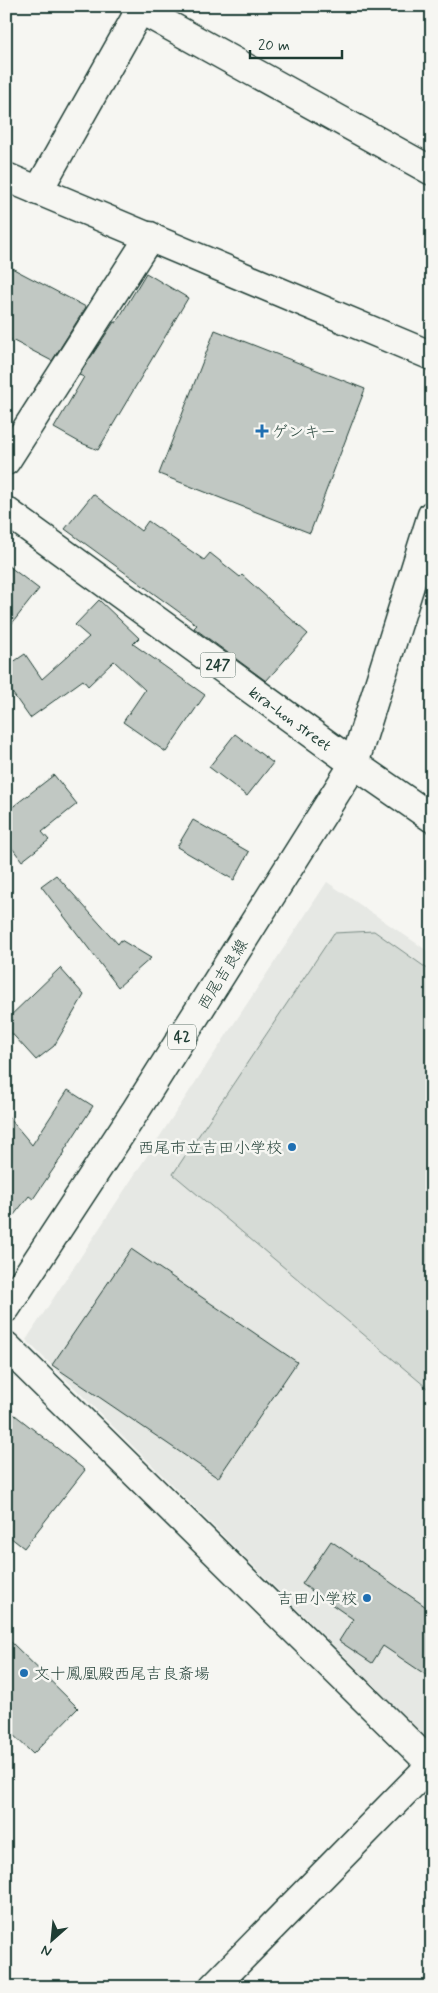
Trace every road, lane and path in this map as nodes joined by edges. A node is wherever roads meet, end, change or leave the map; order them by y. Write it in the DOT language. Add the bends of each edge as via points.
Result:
graph roads {
  1 [pos="137,8"];
  2 [pos="432,171"];
  3 [pos="6,178"];
  4 [pos="38,191"];
  5 [pos="150,236"];
  6 [pos="432,356"];
  7 [pos="6,461"];
  8 [pos="6,511"];
  9 [pos="432,515"];
  10 [pos="354,764"];
  11 [pos="432,818"];
  12 [pos="6,1308"];
  13 [pos="6,1346"];
  14 [pos="432,1765"];
  15 [pos="213,1987"];
  1 -- 2 [label="main road"];
  1 -- 4 [label="main road"];
  3 -- 4 [label="main road"];
  4 -- 5 [label="main road"];
  5 -- 6 [label="main road"];
  5 -- 7 [label="main road"];
  8 -- 10 [label="main road, kira-hon street / 247"];
  9 -- 10 [label="main road, 西尾吉良線"];
  10 -- 11 [label="main road, kira-hon street / 247"];
  10 -- 12 [label="main road, 西尾吉良線 / 42" via="142,1101"];
  13 -- 14 [label="main road"];
  14 -- 15 [label="main road"];
}
